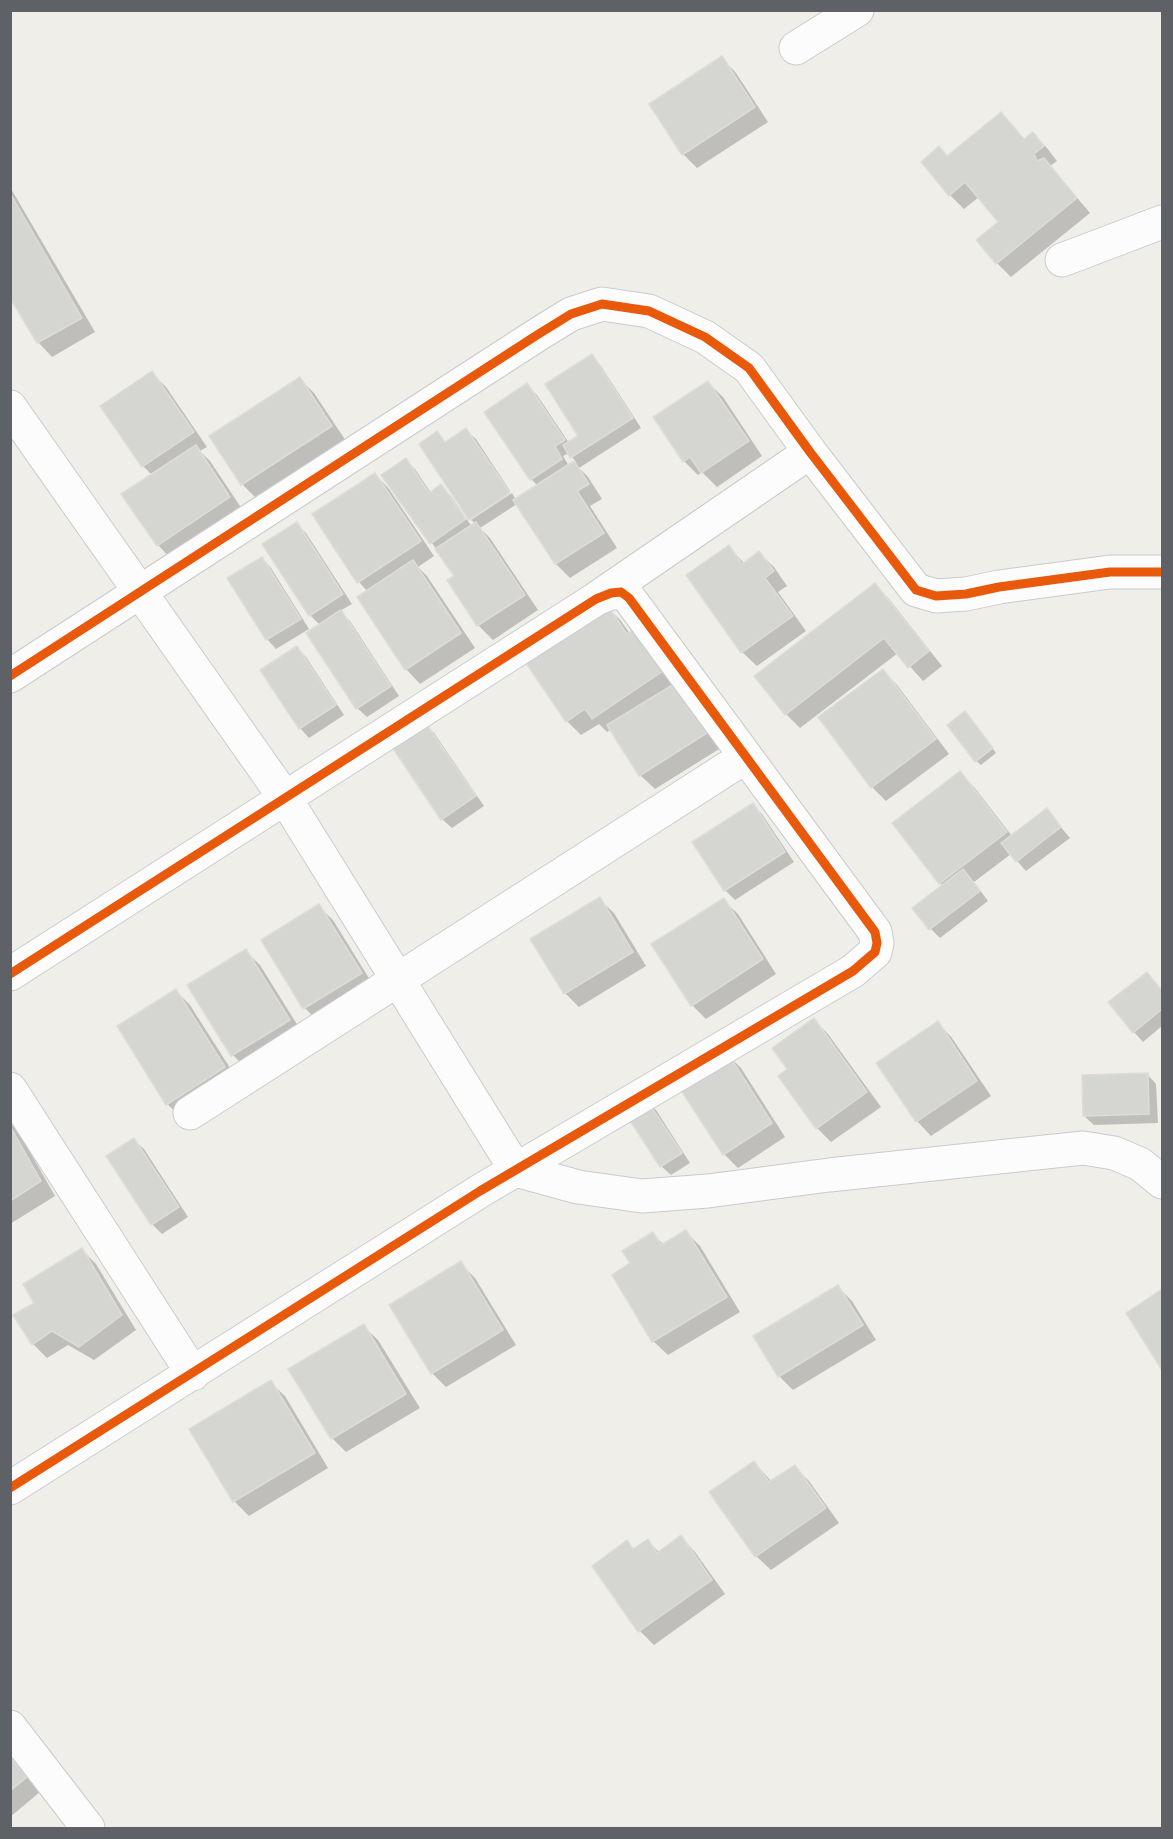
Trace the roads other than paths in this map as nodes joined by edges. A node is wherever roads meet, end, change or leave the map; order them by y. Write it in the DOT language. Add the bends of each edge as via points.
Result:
graph roads {
  1 [pos="857,10"];
  2 [pos="796,48"];
  3 [pos="1162,222"];
  4 [pos="1062,260"];
  5 [pos="10,407"];
  6 [pos="810,452"];
  7 [pos="1162,572"];
  8 [pos="140,591"];
  9 [pos="596,600"];
  10 [pos="10,676"];
  11 [pos="745,757"];
  12 [pos="285,798"];
  13 [pos="10,974"];
  14 [pos="398,981"];
  15 [pos="10,1089"];
  16 [pos="190,1113"];
  17 [pos="516,1170"];
  18 [pos="1162,1182"];
  19 [pos="193,1374"];
  20 [pos="10,1488"];
  21 [pos="10,1727"];
  22 [pos="88,1828"];
  1 -- 2 [label="street"];
  3 -- 4 [label="street"];
  5 -- 8 [label="street"];
  6 -- 7 [label="street" via="916,590 936,596 966,594 1110,572"];
  6 -- 8 [label="street" via="749,368 705,337 649,310 602,304 571,314 537,335"];
  6 -- 9 [label="street"];
  8 -- 10 [label="street"];
  8 -- 12 [label="street"];
  9 -- 11 [label="street" via="621,592 629,598"];
  9 -- 12 [label="street"];
  11 -- 14 [label="street"];
  11 -- 17 [label="street" via="874,932 875,952 853,971"];
  12 -- 13 [label="street"];
  12 -- 14 [label="street"];
  14 -- 16 [label="street"];
  14 -- 17 [label="street"];
  15 -- 19 [label="street"];
  17 -- 18 [label="street" via="578,1187 642,1196 1083,1148 1114,1152 1140,1164"];
  17 -- 19 [label="street"];
  19 -- 20 [label="street"];
  21 -- 22 [label="street"];
}
